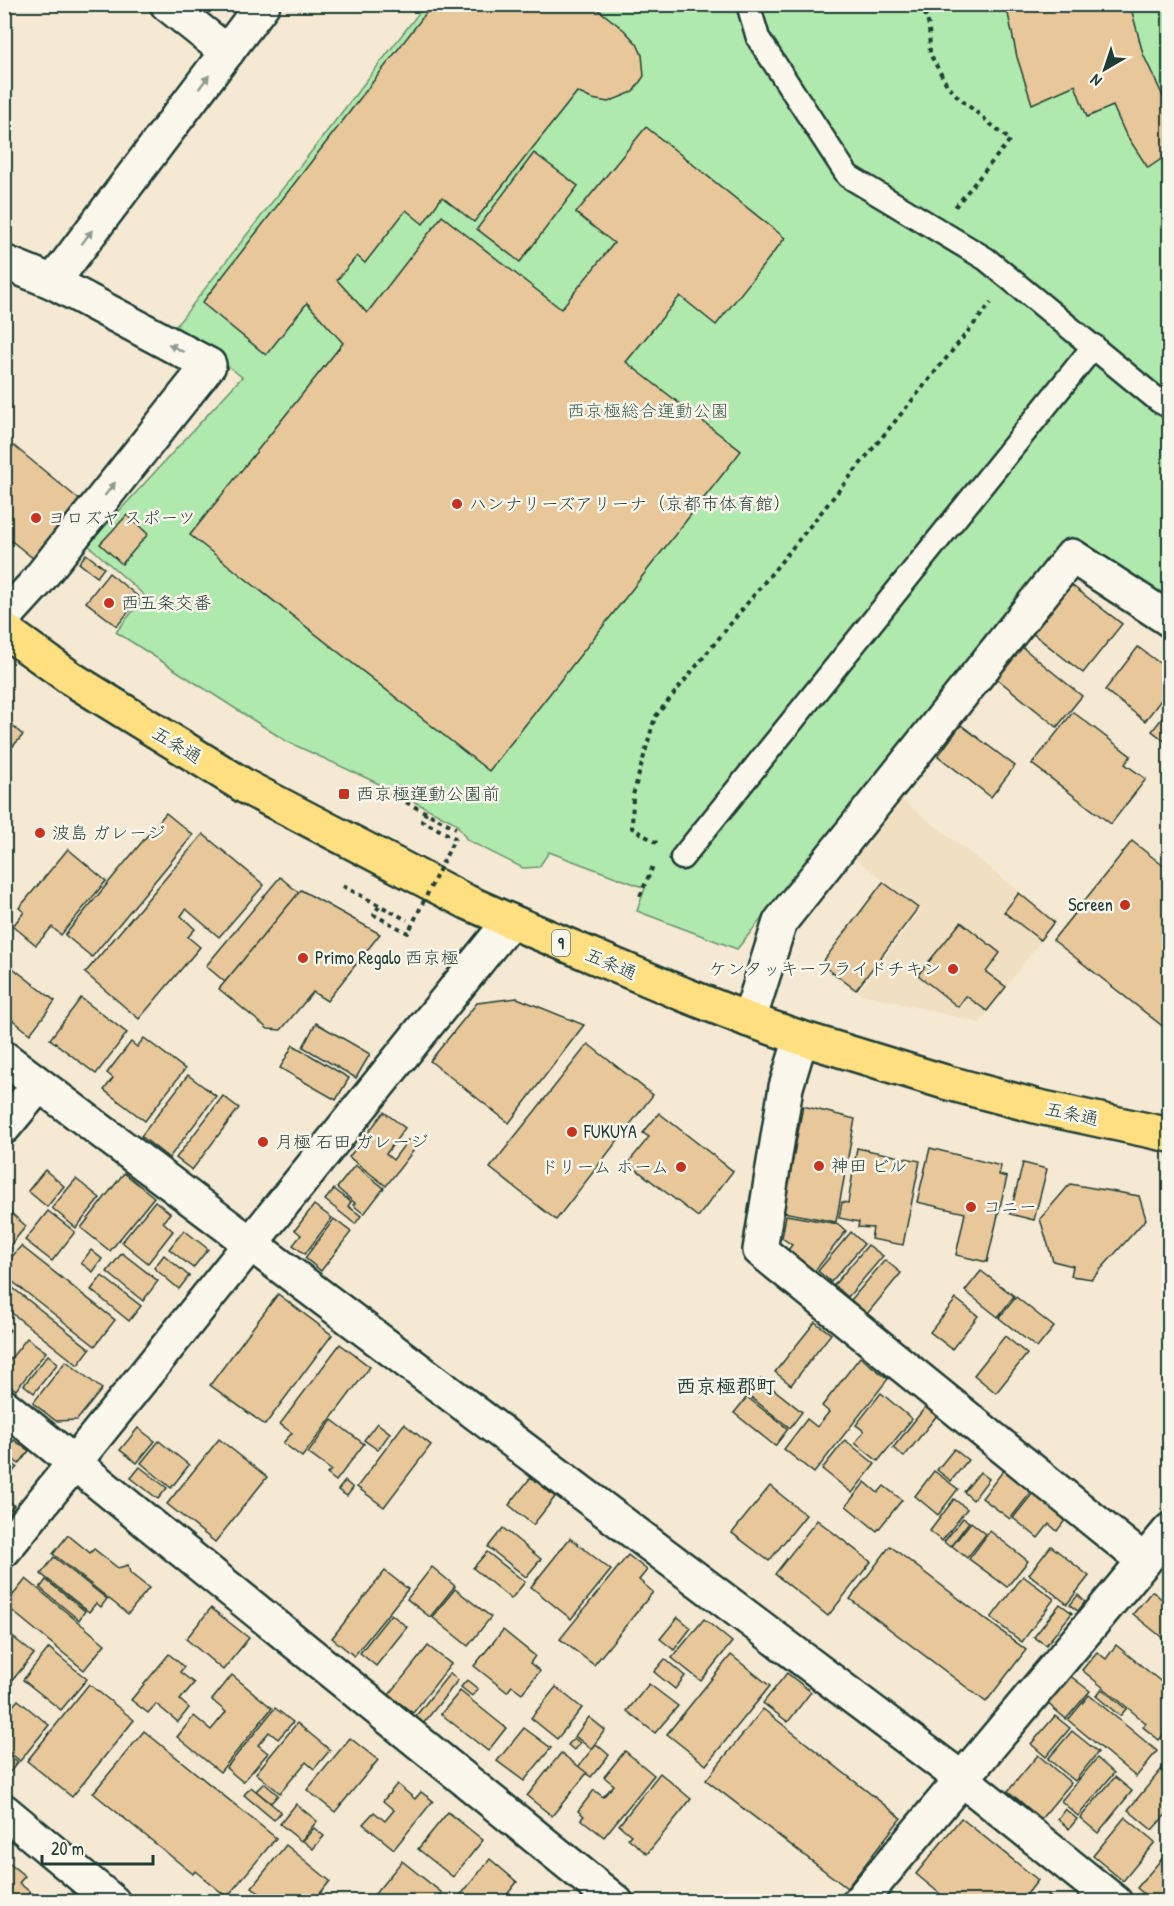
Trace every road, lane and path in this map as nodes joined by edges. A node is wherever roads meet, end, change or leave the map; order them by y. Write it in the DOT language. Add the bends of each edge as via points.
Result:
graph roads {
  1 [pos="167,4"];
  2 [pos="263,4"];
  3 [pos="748,4"];
  4 [pos="922,4"];
  5 [pos="227,52"];
  6 [pos="937,229"];
  7 [pos="4,262"];
  8 [pos="1010,279"];
  9 [pos="53,282"];
  10 [pos="1094,346"];
  11 [pos="1170,407"];
  12 [pos="4,618"];
  13 [pos="1170,620"];
  14 [pos="4,630"];
  15 [pos="390,794"];
  16 [pos="426,812"];
  17 [pos="456,828"];
  18 [pos="682,858"];
  19 [pos="343,886"];
  20 [pos="379,906"];
  21 [pos="407,920"];
  22 [pos="510,921"];
  23 [pos="748,1020"];
  24 [pos="801,1038"];
  25 [pos="4,1058"];
  26 [pos="39,1085"];
  27 [pos="4,1127"];
  28 [pos="1170,1135"];
  29 [pos="251,1244"];
  30 [pos="4,1406"];
  31 [pos="74,1463"];
  32 [pos="1170,1530"];
  33 [pos="4,1550"];
  34 [pos="1144,1561"];
  35 [pos="962,1779"];
  36 [pos="4,1811"];
  37 [pos="113,1902"];
  38 [pos="616,1902"];
  39 [pos="859,1902"];
  40 [pos="1115,1902"];
  1 -- 5 [label="street"];
  2 -- 5 [label="street"];
  3 -- 6 [label="lane" via="758,38 848,176"];
  4 -- 6 [label="path" via="929,26 930,54 947,86 1010,140"];
  9 -- 5 [label="street, one-way"];
  6 -- 8 [label="lane"];
  7 -- 9 [label="street"];
  8 -- 10 [label="lane"];
  8 -- 18 [label="path" via="655,717 633,795 632,828"];
  12 -- 9 [label="street, one-way" via="209,365"];
  10 -- 11 [label="lane"];
  10 -- 18 [label="lane"];
  13 -- 23 [label="street" via="1072,556 780,922"];
  14 -- 22 [label="highway, 五条通 / 9" via="72,680 246,787"];
  15 -- 16 [label="path"];
  16 -- 17 [label="path"];
  16 -- 20 [label="path, bridge" via="422,821 455,838 408,933 374,915"];
  19 -- 20 [label="path"];
  20 -- 21 [label="path"];
  22 -- 23 [label="highway, 五条通 / 9"];
  22 -- 29 [label="street"];
  23 -- 24 [label="highway, 五条通 / 9"];
  24 -- 28 [label="highway, 五条通 / 9" via="1039,1107"];
  24 -- 34 [label="street" via="786,1087 760,1250"];
  25 -- 26 [label="street"];
  26 -- 27 [label="street"];
  26 -- 29 [label="street"];
  29 -- 31 [label="street"];
  29 -- 35 [label="street"];
  30 -- 31 [label="street"];
  31 -- 33 [label="street"];
  31 -- 38 [label="street"];
  32 -- 34 [label="street"];
  34 -- 35 [label="street"];
  35 -- 39 [label="street"];
  35 -- 40 [label="street"];
  36 -- 37 [label="street"];
}
